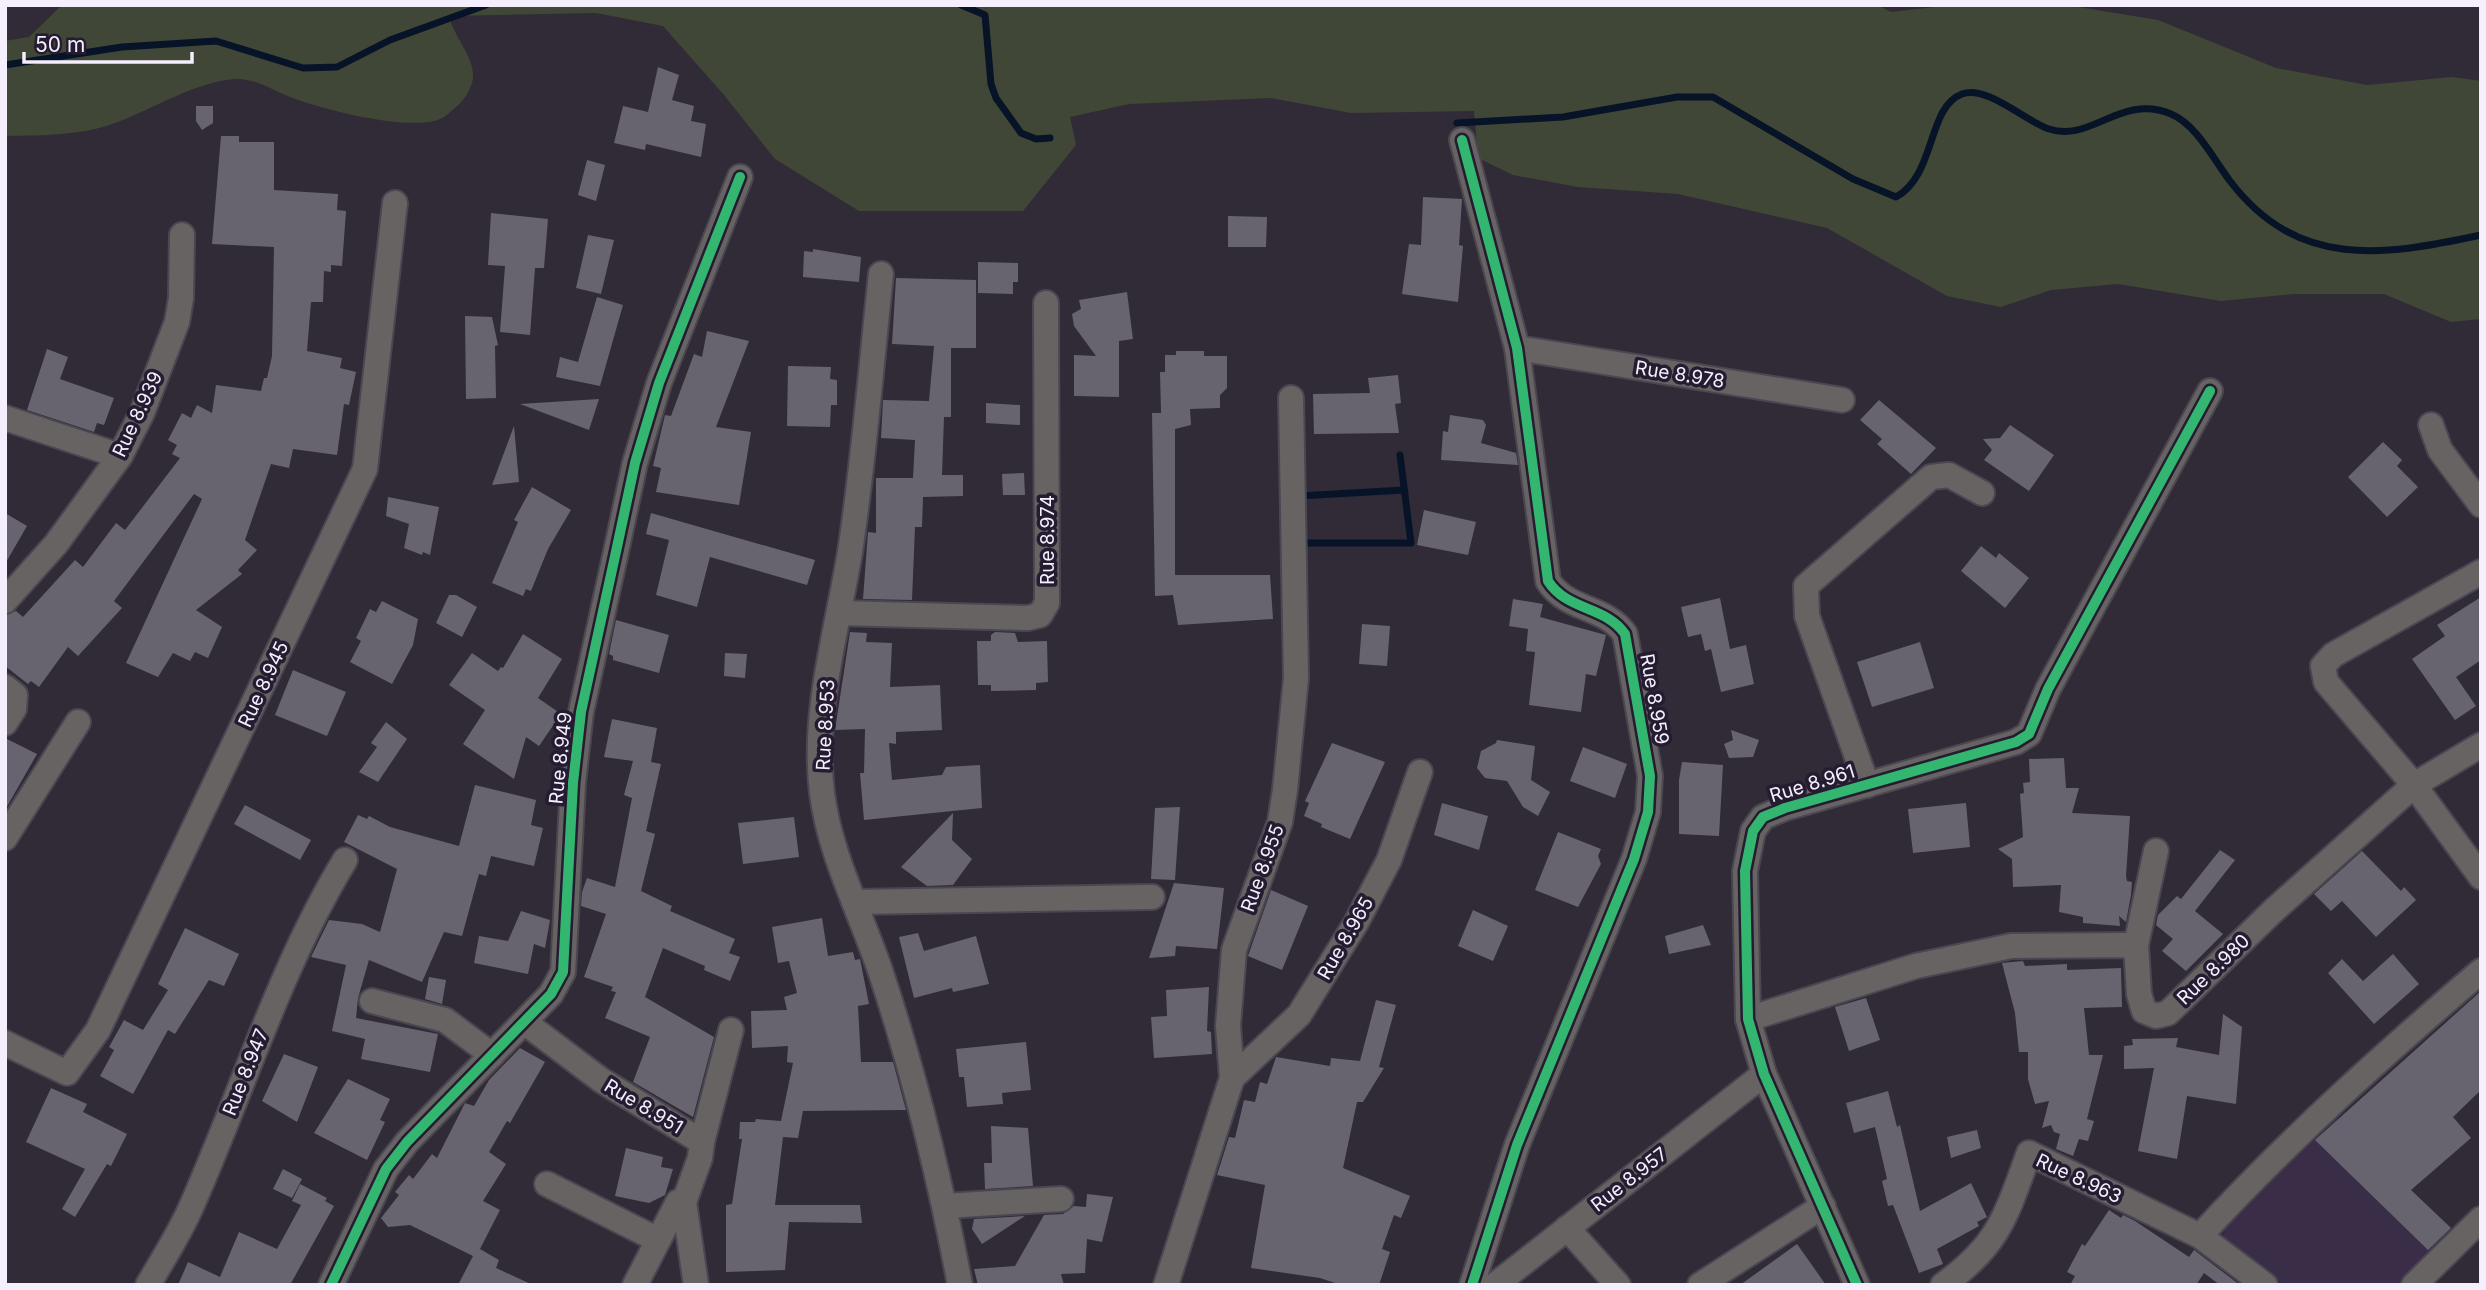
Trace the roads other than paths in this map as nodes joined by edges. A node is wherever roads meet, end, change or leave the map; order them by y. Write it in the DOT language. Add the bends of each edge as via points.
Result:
graph roads {
  1 [pos="1462,140"];
  2 [pos="740,177"];
  3 [pos="395,203"];
  4 [pos="182,235"];
  5 [pos="881,274"];
  6 [pos="1046,303"];
  7 [pos="1517,348"];
  8 [pos="2210,391"];
  9 [pos="1291,398"];
  10 [pos="1842,400"];
  11 [pos="5,418"];
  12 [pos="2431,425"];
  13 [pos="120,456"];
  14 [pos="1982,493"];
  15 [pos="2481,505"];
  16 [pos="2481,572"];
  17 [pos="5,601"];
  18 [pos="839,612"];
  19 [pos="5,687"];
  20 [pos="78,722"];
  21 [pos="5,723"];
  22 [pos="2481,745"];
  23 [pos="1419,772"];
  24 [pos="1867,785"];
  25 [pos="2414,785"];
  26 [pos="5,838"];
  27 [pos="2156,850"];
  28 [pos="345,860"];
  29 [pos="2481,877"];
  30 [pos="1152,897"];
  31 [pos="854,902"];
  32 [pos="2136,945"];
  33 [pos="2481,971"];
  34 [pos="372,1001"];
  35 [pos="1748,1019"];
  36 [pos="524,1022"];
  37 [pos="732,1030"];
  38 [pos="5,1043"];
  39 [pos="492,1055"];
  40 [pos="1765,1074"];
  41 [pos="1232,1079"];
  42 [pos="702,1142"];
  43 [pos="548,1184"];
  44 [pos="1061,1199"];
  45 [pos="684,1202"];
  46 [pos="945,1206"];
  47 [pos="1823,1206"];
  48 [pos="2481,1219"];
  49 [pos="1567,1228"];
  50 [pos="2200,1236"];
  51 [pos="658,1240"];
  52 [pos="148,1285"];
  53 [pos="331,1285"];
  54 [pos="635,1285"];
  55 [pos="696,1285"];
  56 [pos="960,1285"];
  57 [pos="1166,1285"];
  58 [pos="1472,1285"];
  59 [pos="1494,1285"];
  60 [pos="1618,1285"];
  61 [pos="1700,1285"];
  62 [pos="1857,1285"];
  63 [pos="1944,1285"];
  64 [pos="2265,1285"];
  65 [pos="2414,1285"];
  1 -- 7 [label="street, Rue 8.959"];
  2 -- 36 [label="street, Rue 8.949" via="659,383 635,463 581,712 563,972 551,994"];
  3 -- 38 [label="street, Rue 8.945" via="365,469 99,1030 67,1073"];
  4 -- 13 [label="street, Rue 8.939" via="177,322 142,414"];
  5 -- 18 [label="street, Rue 8.953" via="861,469"];
  6 -- 18 [label="street, Rue 8.974" via="1047,603 1040,615"];
  7 -- 10 [label="street, Rue 8.978"];
  7 -- 58 [label="street, Rue 8.959" via="1549,581 1569,602 1617,622 1625,634 1645,737 1648,812 1634,859 1517,1145"];
  8 -- 24 [label="street, Rue 8.961" via="2048,689 2029,734 2016,742"];
  9 -- 41 [label="street, Rue 8.955" via="1296,678 1280,822 1234,950 1228,1026"];
  11 -- 13 [label="street"];
  12 -- 15 [label="street" via="2440,450"];
  13 -- 17 [label="street, Rue 8.939" via="56,544"];
  14 -- 24 [label="street" via="1949,475 1931,477 1806,586 1807,616"];
  16 -- 25 [label="street" via="2333,655 2323,666 2326,682"];
  18 -- 31 [label="street, Rue 8.953" via="826,682 820,750 822,792 829,830"];
  19 -- 21 [label="street" via="15,695 14,709"];
  20 -- 26 [label="street"];
  22 -- 25 [label="street"];
  23 -- 41 [label="street, Rue 8.965" via="1389,860 1356,923 1299,1015"];
  24 -- 35 [label="street, Rue 8.961" via="1763,817 1753,831 1745,871"];
  25 -- 29 [label="street"];
  25 -- 32 [label="street, Rue 8.980" via="2168,1013 2144,1012"];
  27 -- 32 [label="street"];
  28 -- 52 [label="street, Rue 8.947" via="285,972 191,1207"];
  30 -- 31 [label="street"];
  31 -- 46 [label="street, Rue 8.953" via="881,971 925,1114"];
  32 -- 35 [label="street" via="2011,946 1916,966"];
  33 -- 50 [label="street" via="2246,1185"];
  34 -- 39 [label="street" via="444,1020"];
  35 -- 40 [label="street, Rue 8.961"];
  36 -- 39 [label="street, Rue 8.949"];
  36 -- 42 [label="street, Rue 8.951" via="601,1080"];
  37 -- 42 [label="street"];
  39 -- 53 [label="street, Rue 8.949" via="386,1169"];
  40 -- 47 [label="street, Rue 8.961"];
  40 -- 49 [label="street, Rue 8.957"];
  41 -- 57 [label="street, Rue 8.955"];
  42 -- 45 [label="street, Rue 8.951"];
  43 -- 51 [label="street"];
  44 -- 46 [label="street"];
  45 -- 51 [label="street, Rue 8.951" via="678,1202"];
  45 -- 55 [label="street"];
  46 -- 56 [label="street, Rue 8.953"];
  47 -- 61 [label="street"];
  47 -- 62 [label="street, Rue 8.961"];
  48 -- 65 [label="street"];
  49 -- 59 [label="street, Rue 8.957"];
  49 -- 60 [label="street"];
  50 -- 63 [label="street, Rue 8.963" via="2029,1153 2002,1226 1972,1265"];
  50 -- 64 [label="street, Rue 8.963"];
  51 -- 54 [label="street, Rue 8.951"];
}
